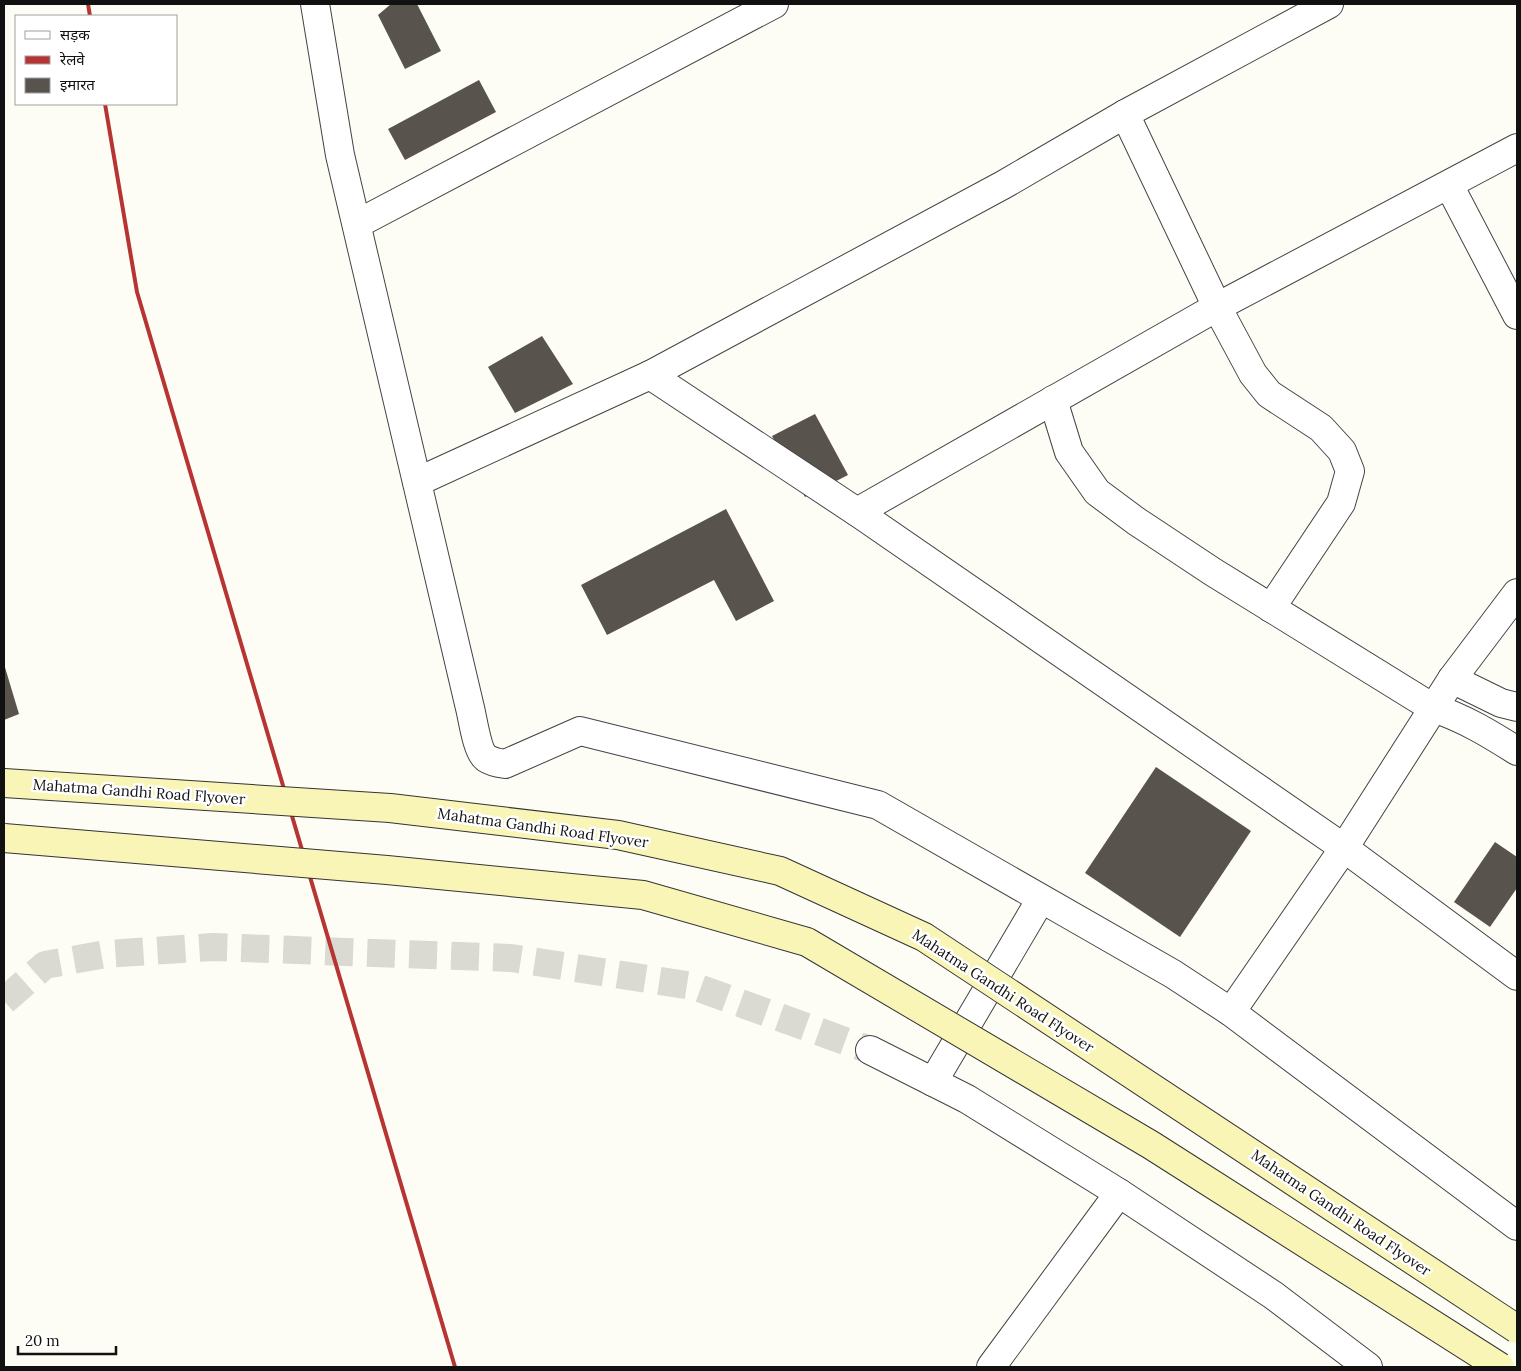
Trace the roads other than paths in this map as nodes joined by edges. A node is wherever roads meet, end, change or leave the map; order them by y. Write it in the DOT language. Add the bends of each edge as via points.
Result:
graph roads {
  1 [pos="315,4"];
  2 [pos="774,4"];
  3 [pos="1329,4"];
  4 [pos="1125,114"];
  5 [pos="1517,148"];
  6 [pos="1449,185"];
  7 [pos="357,224"];
  8 [pos="1218,306"];
  9 [pos="1517,315"];
  10 [pos="650,375"];
  11 [pos="1053,400"];
  12 [pos="417,482"];
  13 [pos="857,512"];
  14 [pos="1517,593"];
  15 [pos="1271,608"];
  16 [pos="1452,679"];
  17 [pos="1517,707"];
  18 [pos="1433,708"];
  19 [pos="1517,751"];
  20 [pos="4,783"];
  21 [pos="4,838"];
  22 [pos="1344,848"];
  23 [pos="1041,899"];
  24 [pos="1517,976"];
  25 [pos="1230,1012"];
  26 [pos="870,1050"];
  27 [pos="934,1082"];
  28 [pos="1119,1193"];
  29 [pos="1517,1226"];
  30 [pos="1517,1329"];
  31 [pos="990,1367"];
  32 [pos="1368,1367"];
  33 [pos="1500,1367"];
  1 -- 7 [label="street" via="340,155"];
  2 -- 7 [label="street"];
  3 -- 4 [label="street"];
  4 -- 8 [label="street"];
  4 -- 10 [label="street" via="1003,185"];
  5 -- 6 [label="street"];
  6 -- 8 [label="street"];
  6 -- 9 [label="street"];
  7 -- 12 [label="street"];
  8 -- 11 [label="street"];
  8 -- 15 [label="street" via="1252,374 1269,394 1321,428 1342,451 1350,472 1341,504"];
  10 -- 12 [label="street"];
  10 -- 13 [label="street"];
  11 -- 13 [label="street"];
  11 -- 15 [label="street" via="1069,452 1097,492 1136,522"];
  12 -- 23 [label="street" via="484,757 505,764 580,731 878,805"];
  13 -- 22 [label="street"];
  14 -- 16 [label="street"];
  15 -- 18 [label="street"];
  16 -- 17 [label="street" via="1501,703"];
  16 -- 18 [label="street"];
  18 -- 19 [label="street" via="1473,724"];
  18 -- 22 [label="street"];
  20 -- 30 [label="main road, Mahatma Gandhi Road Flyover, bridge" via="390,808 618,836 780,872 924,938"];
  21 -- 33 [label="main road, bridge" via="643,895 807,942 1151,1146"];
  22 -- 24 [label="street"];
  22 -- 25 [label="street"];
  23 -- 25 [label="street" via="1172,974"];
  23 -- 27 [label="street"];
  25 -- 29 [label="street"];
  26 -- 27 [label="street"];
  27 -- 28 [label="street"];
  28 -- 31 [label="street"];
  28 -- 32 [label="street" via="1273,1295"];
}
